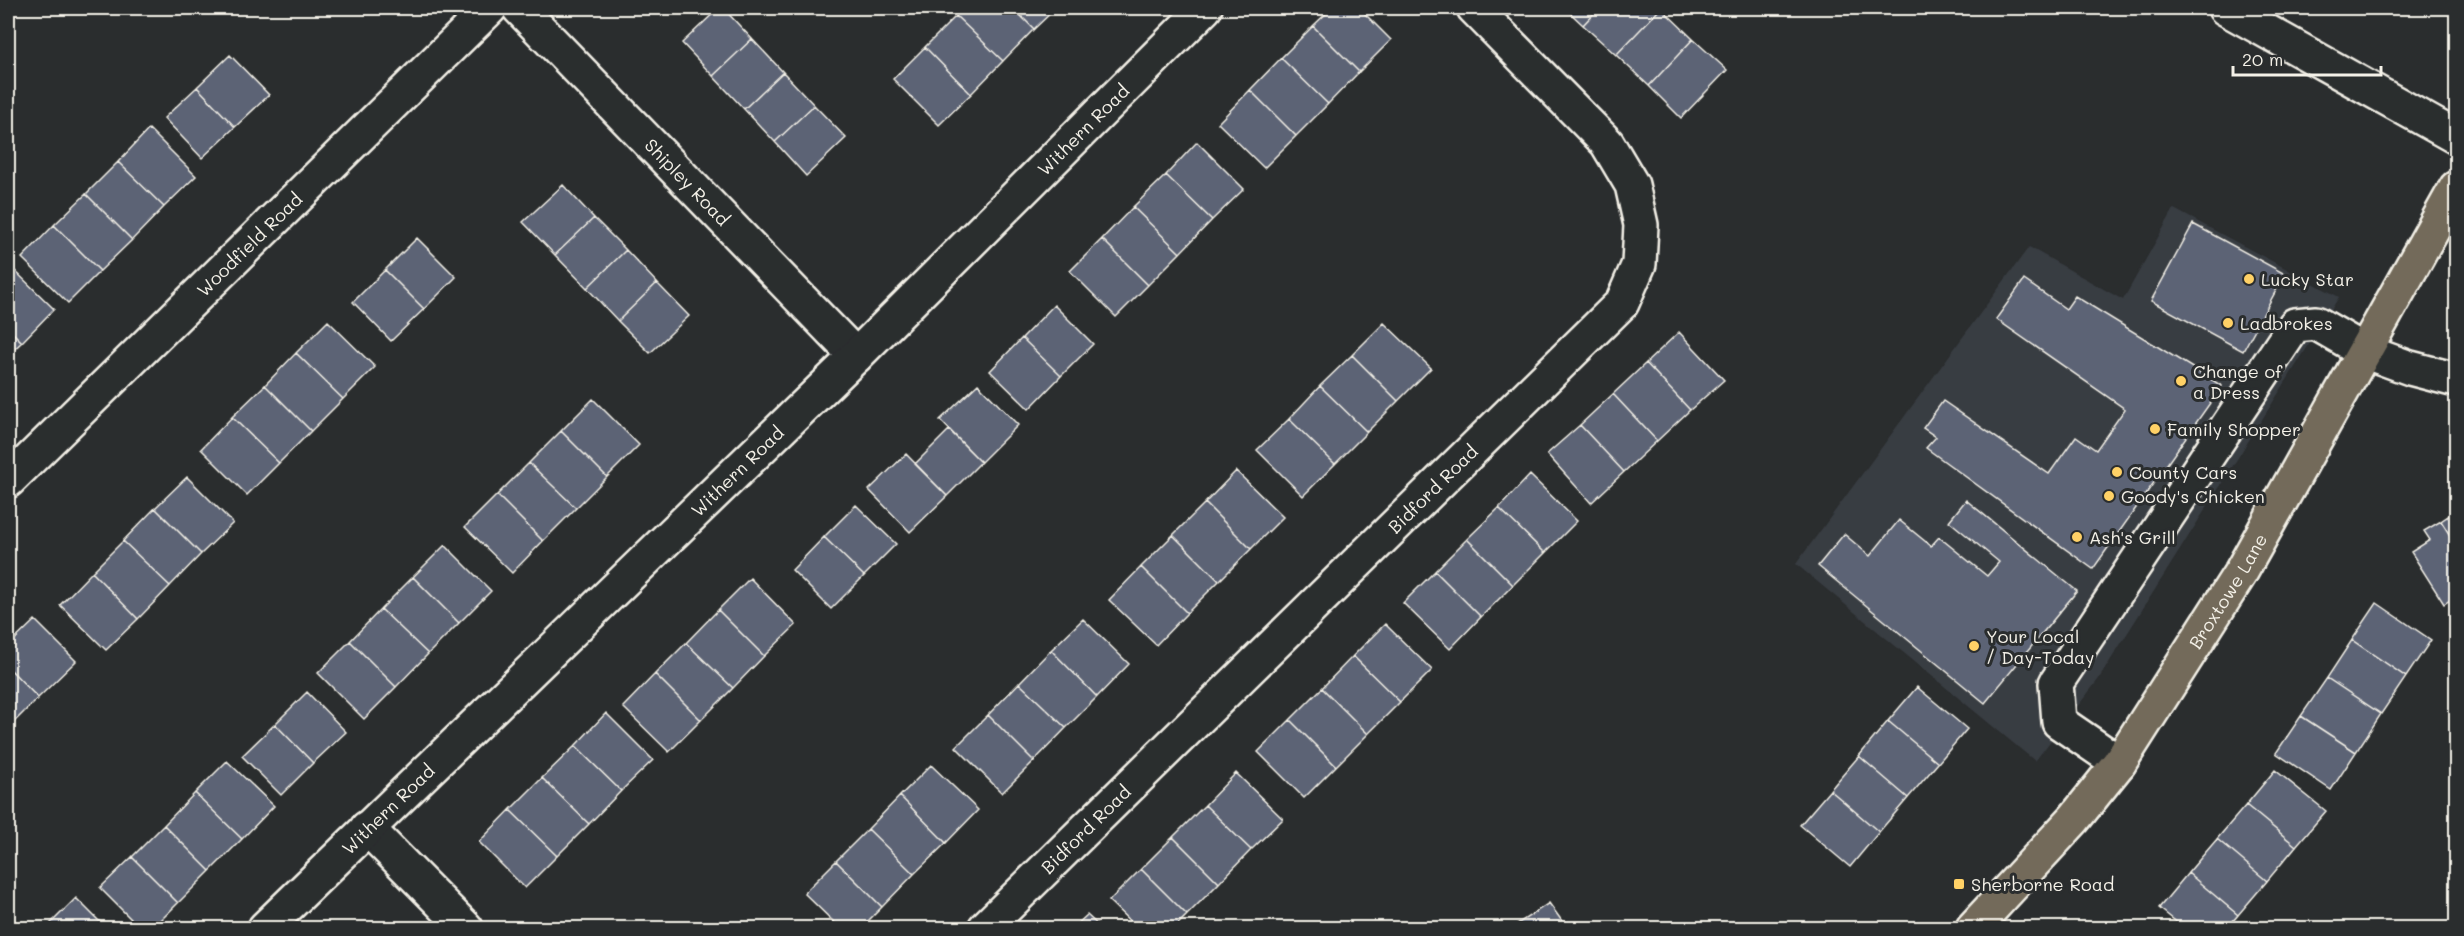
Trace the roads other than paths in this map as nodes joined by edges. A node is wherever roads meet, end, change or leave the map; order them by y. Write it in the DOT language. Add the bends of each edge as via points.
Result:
graph roads {
  1 [pos="490,8"];
  2 [pos="519,8"];
  3 [pos="1205,8"];
  4 [pos="1474,8"];
  5 [pos="2225,8"];
  6 [pos="2457,137"];
  7 [pos="2457,188"];
  8 [pos="2366,352"];
  9 [pos="856,356"];
  10 [pos="2457,380"];
  11 [pos="8,481"];
  12 [pos="2119,763"];
  13 [pos="367,828"];
  14 [pos="265,928"];
  15 [pos="466,928"];
  16 [pos="985,928"];
  17 [pos="1973,928"];
  1 -- 11 [label="street, Woodfield Road"];
  2 -- 9 [label="street, Shipley Road"];
  3 -- 9 [label="street, Withern Road"];
  4 -- 16 [label="street, Bidford Road" via="1607,143 1632,185 1641,225 1639,264 1622,303"];
  5 -- 6 [label="street"];
  7 -- 8 [label="main road, Broxtowe Lane"];
  8 -- 10 [label="street"];
  8 -- 12 [label="main road, Broxtowe Lane" via="2241,572"];
  8 -- 12 [label="street" via="2316,323 2295,325 2056,683 2059,722"];
  9 -- 13 [label="street, Withern Road"];
  12 -- 17 [label="main road, Broxtowe Lane" via="2074,819"];
  13 -- 14 [label="street, Withern Road"];
  13 -- 15 [label="street"];
}
